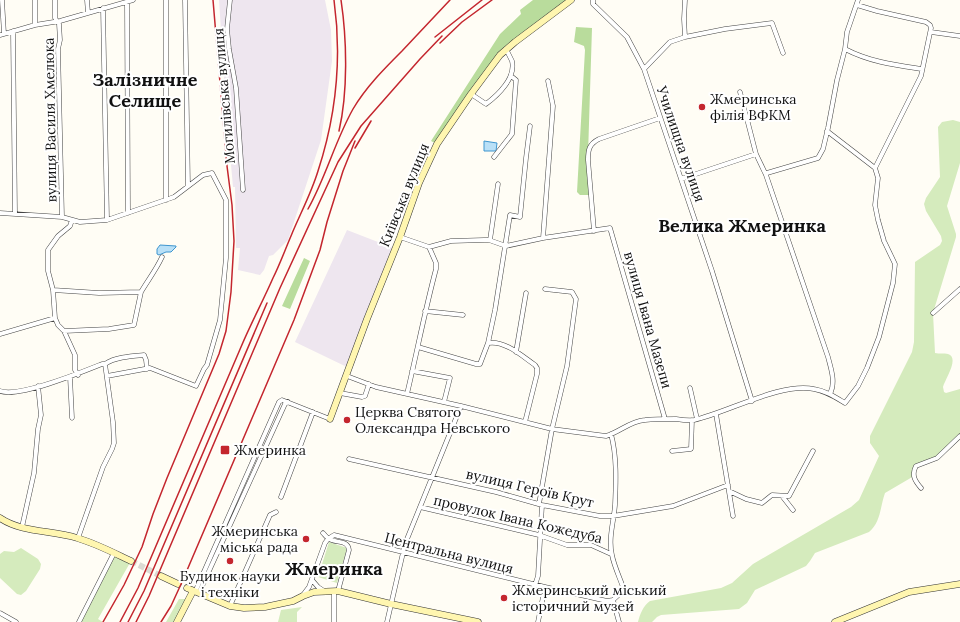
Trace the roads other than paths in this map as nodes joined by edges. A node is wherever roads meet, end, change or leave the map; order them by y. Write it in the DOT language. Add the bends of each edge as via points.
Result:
graph roads {
  1 [pos="2,0"];
  2 [pos="35,0"];
  3 [pos="55,0"];
  4 [pos="88,0"];
  5 [pos="166,0"];
  6 [pos="185,0"];
  7 [pos="230,0"];
  8 [pos="571,0"];
  9 [pos="592,0"];
  10 [pos="685,0"];
  11 [pos="131,1"];
  12 [pos="858,2"];
  13 [pos="103,8"];
  14 [pos="88,13"];
  15 [pos="57,21"];
  16 [pos="35,25"];
  17 [pos="13,31"];
  18 [pos="931,32"];
  19 [pos="2,34"];
  20 [pos="960,36"];
  21 [pos="685,37"];
  22 [pos="506,49"];
  23 [pos="845,49"];
  24 [pos="783,53"];
  25 [pos="644,69"];
  26 [pos="922,69"];
  27 [pos="511,76"];
  28 [pos="548,81"];
  29 [pos="740,92"];
  30 [pos="471,94"];
  31 [pos="660,118"];
  32 [pos="530,126"];
  33 [pos="827,131"];
  34 [pos="756,154"];
  35 [pos="494,157"];
  36 [pos="875,168"];
  37 [pos="766,175"];
  38 [pos="681,179"];
  39 [pos="498,184"];
  40 [pos="188,186"];
  41 [pos="243,190"];
  42 [pos="166,200"];
  43 [pos="0,213"];
  44 [pos="15,214"];
  45 [pos="128,214"];
  46 [pos="62,217"];
  47 [pos="72,220"];
  48 [pos="108,220"];
  49 [pos="594,231"];
  50 [pos="400,237"];
  51 [pos="543,238"];
  52 [pos="490,240"];
  53 [pos="506,246"];
  54 [pos="429,247"];
  55 [pos="162,257"];
  56 [pos="545,289"];
  57 [pos="960,289"];
  58 [pos="53,290"];
  59 [pos="141,292"];
  60 [pos="526,293"];
  61 [pos="425,311"];
  62 [pos="933,312"];
  63 [pos="463,315"];
  64 [pos="55,318"];
  65 [pos="64,332"];
  66 [pos="0,334"];
  67 [pos="488,343"];
  68 [pos="418,347"];
  69 [pos="516,352"];
  70 [pos="106,364"];
  71 [pos="147,368"];
  72 [pos="412,371"];
  73 [pos="78,374"];
  74 [pos="107,376"];
  75 [pos="347,376"];
  76 [pos="70,377"];
  77 [pos="369,384"];
  78 [pos="38,386"];
  79 [pos="690,388"];
  80 [pos="0,391"];
  81 [pos="340,393"];
  82 [pos="407,394"];
  83 [pos="830,394"];
  84 [pos="752,401"];
  85 [pos="288,402"];
  86 [pos="444,402"];
  87 [pos="461,406"];
  88 [pos="313,412"];
  89 [pos="716,414"];
  90 [pos="72,418"];
  91 [pos="330,419"];
  92 [pos="666,419"];
  93 [pos="697,419"];
  94 [pos="692,420"];
  95 [pos="525,422"];
  96 [pos="552,429"];
  97 [pos="611,434"];
  98 [pos="960,436"];
  99 [pos="672,451"];
  100 [pos="814,451"];
  101 [pos="349,459"];
  102 [pos="432,478"];
  103 [pos="728,485"];
  104 [pos="921,488"];
  105 [pos="729,491"];
  106 [pos="782,496"];
  107 [pos="281,497"];
  108 [pos="540,505"];
  109 [pos="420,507"];
  110 [pos="793,510"];
  111 [pos="276,512"];
  112 [pos="613,516"];
  113 [pos="733,516"];
  114 [pos="0,518"];
  115 [pos="22,527"];
  116 [pos="324,533"];
  117 [pos="539,535"];
  118 [pos="78,538"];
  119 [pos="328,539"];
  120 [pos="114,553"];
  121 [pos="402,553"];
  122 [pos="611,554"];
  123 [pos="131,561"];
  124 [pos="161,576"];
  125 [pos="312,580"];
  126 [pos="178,584"];
  127 [pos="960,584"];
  128 [pos="535,585"];
  129 [pos="544,587"];
  130 [pos="186,588"];
  131 [pos="324,591"];
  132 [pos="336,591"];
  133 [pos="195,592"];
  134 [pos="303,596"];
  135 [pos="613,600"];
  136 [pos="391,604"];
  137 [pos="230,606"];
  138 [pos="0,613"];
  139 [pos="456,620"];
  140 [pos="16,622"];
  141 [pos="79,622"];
  142 [pos="177,622"];
  143 [pos="334,622"];
  144 [pos="388,622"];
  145 [pos="478,622"];
  146 [pos="538,622"];
  147 [pos="619,622"];
  148 [pos="834,622"];
  1 -- 19 [label="street"];
  2 -- 16 [label="street"];
  3 -- 15 [label="street, вулиця Василя Хмелюка"];
  4 -- 14 [label="street"];
  5 -- 42 [label="street"];
  6 -- 40 [label="street"];
  7 -- 41 [label="street, Могилівська вулиця" via="227,29 236,88"];
  8 -- 22 [label="street, Київська вулиця"];
  9 -- 25 [label="street, Училищна вулиця" via="593,4 627,37"];
  10 -- 21 [label="street"];
  11 -- 13 [label="street"];
  11 -- 45 [label="street"];
  12 -- 18 [label="street" via="877,11 926,22 930,25"];
  12 -- 23 [label="street" via="847,32"];
  13 -- 14 [label="street"];
  13 -- 48 [label="street"];
  14 -- 15 [label="street"];
  15 -- 16 [label="street"];
  15 -- 46 [label="street, вулиця Василя Хмелюка" via="60,40 58,49"];
  16 -- 17 [label="street"];
  17 -- 19 [label="street"];
  17 -- 44 [label="street"];
  18 -- 20 [label="street"];
  18 -- 26 [label="street"];
  21 -- 24 [label="street" via="772,23"];
  21 -- 25 [label="street" via="670,42"];
  22 -- 27 [label="street" via="512,63"];
  22 -- 30 [label="street, Київська вулиця"];
  23 -- 26 [label="street" via="875,61"];
  23 -- 33 [label="street"];
  25 -- 31 [label="street, Училищна вулиця"];
  26 -- 36 [label="street" via="921,76"];
  27 -- 30 [label="street" via="496,97 486,104"];
  27 -- 35 [label="street" via="516,80 512,134"];
  28 -- 51 [label="street" via="553,106"];
  29 -- 34 [label="street"];
  30 -- 50 [label="street, Київська вулиця" via="433,153 419,183"];
  31 -- 38 [label="street, Училищна вулиця"];
  31 -- 49 [label="street" via="599,139 590,146 588,155"];
  32 -- 53 [label="street" via="520,217 510,215"];
  33 -- 36 [label="street"];
  33 -- 37 [label="street" via="818,158"];
  34 -- 37 [label="street"];
  34 -- 38 [label="street"];
  36 -- 83 [label="street" via="878,178 875,205 884,241 895,264 893,283 879,337 858,386 845,403"];
  37 -- 83 [label="street" via="828,356 833,378"];
  38 -- 84 [label="street, Училищна вулиця"];
  39 -- 52 [label="street"];
  40 -- 42 [label="street" via="174,198"];
  40 -- 71 [label="street" via="212,173 226,200 226,258 220,320 207,365 196,386"];
  42 -- 45 [label="street"];
  43 -- 44 [label="street"];
  44 -- 46 [label="street"];
  45 -- 48 [label="street"];
  46 -- 47 [label="street"];
  47 -- 48 [label="street"];
  47 -- 58 [label="street" via="70,226 58,236 48,250 48,271"];
  49 -- 51 [label="street"];
  49 -- 92 [label="street, вулиця Івана Мазепи" via="610,228"];
  50 -- 54 [label="street"];
  50 -- 75 [label="street, Київська вулиця" via="366,319"];
  51 -- 53 [label="street"];
  52 -- 53 [label="street"];
  52 -- 54 [label="street" via="455,241"];
  53 -- 67 [label="street"];
  54 -- 61 [label="street" via="436,269"];
  55 -- 59 [label="street" via="156,271"];
  56 -- 96 [label="street" via="572,292 576,299 567,366"];
  57 -- 62 [label="street"];
  58 -- 59 [label="street"];
  58 -- 64 [label="street"];
  59 -- 65 [label="street" via="134,325"];
  60 -- 69 [label="street"];
  61 -- 63 [label="street"];
  61 -- 68 [label="street"];
  64 -- 65 [label="street"];
  64 -- 66 [label="street"];
  65 -- 73 [label="street" via="75,355 75,370"];
  67 -- 68 [label="street" via="480,364"];
  67 -- 69 [label="street" via="496,342"];
  68 -- 72 [label="street"];
  69 -- 95 [label="street" via="537,368"];
  70 -- 71 [label="street" via="111,360 144,355"];
  70 -- 73 [label="street"];
  70 -- 74 [label="street"];
  71 -- 74 [label="street"];
  72 -- 82 [label="street"];
  72 -- 86 [label="street" via="450,378"];
  73 -- 76 [label="street"];
  74 -- 118 [label="street" via="114,443"];
  75 -- 77 [label="street"];
  75 -- 81 [label="street, Київська вулиця"];
  76 -- 78 [label="street"];
  76 -- 90 [label="street"];
  77 -- 81 [label="street" via="365,396 362,397"];
  77 -- 82 [label="street"];
  78 -- 80 [label="street" via="7,393"];
  78 -- 115 [label="street" via="41,416 34,473"];
  79 -- 93 [label="street"];
  81 -- 91 [label="street, Київська вулиця"];
  82 -- 86 [label="street"];
  83 -- 84 [label="street" via="813,388 796,387"];
  84 -- 89 [label="street"];
  85 -- 88 [label="street"];
  85 -- 133 [label="street"];
  85 -- 133 [label="street" via="279,402"];
  86 -- 87 [label="street"];
  87 -- 95 [label="street"];
  87 -- 102 [label="street"];
  88 -- 91 [label="street"];
  88 -- 107 [label="street"];
  89 -- 93 [label="street"];
  89 -- 103 [label="street"];
  92 -- 94 [label="street"];
  92 -- 97 [label="street" via="633,422"];
  93 -- 94 [label="street"];
  94 -- 99 [label="street" via="690,449"];
  95 -- 96 [label="street"];
  96 -- 97 [label="street" via="606,436"];
  96 -- 108 [label="street"];
  97 -- 112 [label="street" via="614,444 615,477"];
  98 -- 104 [label="street" via="937,458 916,466 914,476"];
  100 -- 106 [label="street" via="788,496"];
  101 -- 102 [label="street, вулиця Героїв Крут"];
  102 -- 108 [label="street, вулиця Героїв Крут"];
  102 -- 109 [label="street"];
  103 -- 105 [label="street"];
  103 -- 112 [label="street, вулиця Героїв Крут" via="673,506"];
  105 -- 106 [label="street" via="762,503 772,495"];
  105 -- 113 [label="street"];
  106 -- 110 [label="street"];
  108 -- 112 [label="street, вулиця Героїв Крут"];
  108 -- 117 [label="street"];
  109 -- 117 [label="street, провулок Івана Кожедуба"];
  109 -- 121 [label="street"];
  111 -- 137 [label="street" via="270,515"];
  112 -- 122 [label="street"];
  114 -- 115 [label="street"];
  115 -- 118 [label="street"];
  116 -- 119 [label="street"];
  117 -- 122 [label="street, провулок Івана Кожедуба" via="567,545 592,545"];
  117 -- 128 [label="street" via="538,576"];
  118 -- 120 [label="street"];
  119 -- 121 [label="street, Центральна вулиця" via="334,536"];
  119 -- 125 [label="street"];
  119 -- 132 [label="street" via="349,546"];
  120 -- 123 [label="street"];
  120 -- 141 [label="street"];
  121 -- 128 [label="street, Центральна вулиця"];
  121 -- 136 [label="street"];
  122 -- 135 [label="street" via="624,590"];
  124 -- 126 [label="street"];
  125 -- 131 [label="street"];
  125 -- 134 [label="street"];
  127 -- 148 [label="street" via="909,592"];
  128 -- 129 [label="street, Центральна вулиця"];
  129 -- 135 [label="street, Центральна вулиця" via="607,601"];
  129 -- 146 [label="street"];
  130 -- 133 [label="street"];
  131 -- 132 [label="street"];
  131 -- 134 [label="street"];
  132 -- 136 [label="street"];
  132 -- 143 [label="street"];
  133 -- 137 [label="street"];
  133 -- 142 [label="street"];
  134 -- 137 [label="street" via="293,601 265,607"];
  135 -- 147 [label="street"];
  136 -- 139 [label="street"];
  136 -- 144 [label="street"];
  138 -- 140 [label="street"];
  139 -- 145 [label="street"];
}
